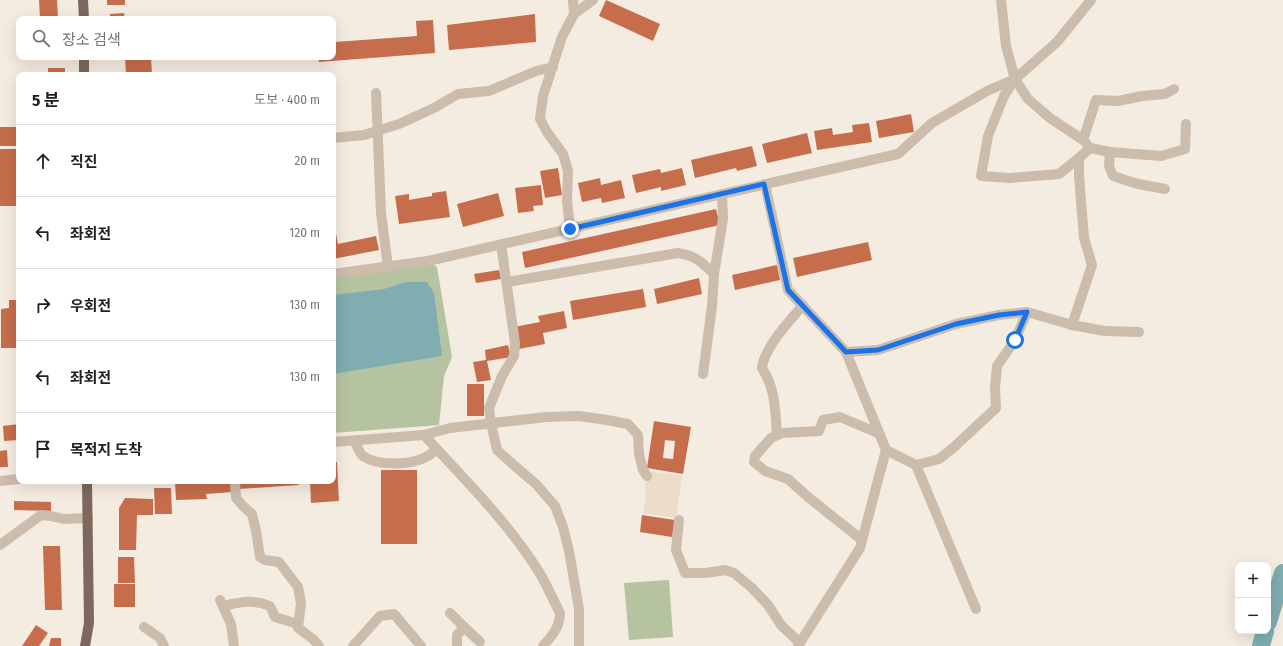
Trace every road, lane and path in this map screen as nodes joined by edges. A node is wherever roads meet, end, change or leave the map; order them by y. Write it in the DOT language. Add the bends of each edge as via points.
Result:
graph roads {
  1 [pos="84,0"];
  2 [pos="573,0"];
  3 [pos="593,0"];
  4 [pos="1001,0"];
  5 [pos="1091,0"];
  6 [pos="574,14"];
  7 [pos="84,16"];
  8 [pos="84,60"];
  9 [pos="553,67"];
  10 [pos="84,72"];
  11 [pos="1015,79"];
  12 [pos="1174,89"];
  13 [pos="376,92"];
  14 [pos="1186,124"];
  15 [pos="378,130"];
  16 [pos="336,138"];
  17 [pos="1083,140"];
  18 [pos="1090,148"];
  19 [pos="1110,152"];
  20 [pos="1080,158"];
  21 [pos="764,184"];
  22 [pos="1165,189"];
  23 [pos="722,194"];
  24 [pos="570,229"];
  25 [pos="501,244"];
  26 [pos="388,267"];
  27 [pos="336,274"];
  28 [pos="714,274"];
  29 [pos="507,282"];
  30 [pos="803,305"];
  31 [pos="1027,312"];
  32 [pos="1072,325"];
  33 [pos="1139,332"];
  34 [pos="846,352"];
  35 [pos="703,374"];
  36 [pos="491,423"];
  37 [pos="880,434"];
  38 [pos="424,435"];
  39 [pos="777,435"];
  40 [pos="354,441"];
  41 [pos="336,442"];
  42 [pos="437,450"];
  43 [pos="886,450"];
  44 [pos="916,465"];
  45 [pos="647,476"];
  46 [pos="16,479"];
  47 [pos="0,481"];
  48 [pos="88,484"];
  49 [pos="235,484"];
  50 [pos="88,518"];
  51 [pos="679,520"];
  52 [pos="862,540"];
  53 [pos="0,545"];
  54 [pos="976,609"];
  55 [pos="450,613"];
  56 [pos="298,624"];
  57 [pos="144,627"];
  58 [pos="464,627"];
  59 [pos="480,642"];
  60 [pos="799,644"];
  61 [pos="85,646"];
  62 [pos="164,646"];
  63 [pos="234,646"];
  64 [pos="319,646"];
  65 [pos="353,646"];
  66 [pos="421,646"];
  67 [pos="457,646"];
  68 [pos="543,646"];
  69 [pos="579,646"];
  1 -- 7 [label="main road"];
  2 -- 6 [label="street"];
  3 -- 6 [label="street"];
  4 -- 11 [label="street" via="1006,46"];
  5 -- 11 [label="street" via="1058,42"];
  6 -- 9 [label="street" via="562,37"];
  8 -- 10 [label="main road"];
  9 -- 15 [label="street" via="536,71 490,91 458,94 434,108"];
  9 -- 24 [label="street" via="543,96 540,119 563,154 568,171 567,201"];
  11 -- 17 [label="street" via="1028,100"];
  11 -- 20 [label="street" via="1004,96 988,136 981,176 1010,178 1059,174"];
  11 -- 21 [label="street" via="987,91 932,123 898,154"];
  12 -- 17 [label="street" via="1165,94 1118,102 1096,100"];
  13 -- 15 [label="street"];
  14 -- 19 [label="street" via="1185,149 1161,156"];
  15 -- 16 [label="street" via="364,135"];
  15 -- 26 [label="street" via="381,213"];
  17 -- 18 [label="street"];
  18 -- 19 [label="street"];
  18 -- 20 [label="street"];
  19 -- 22 [label="street" via="1113,176"];
  20 -- 32 [label="street" via="1084,238 1092,265"];
  21 -- 23 [label="street"];
  21 -- 30 [label="street" via="788,290"];
  23 -- 24 [label="street"];
  23 -- 28 [label="street" via="723,219"];
  24 -- 25 [label="street"];
  25 -- 26 [label="street" via="428,261"];
  25 -- 29 [label="street"];
  26 -- 27 [label="street"];
  28 -- 29 [label="street" via="691,255 678,253"];
  28 -- 35 [label="street"];
  29 -- 36 [label="street" via="515,343 514,356 502,376 489,408"];
  30 -- 34 [label="street"];
  30 -- 39 [label="street" via="777,337 763,361 762,368 774,394"];
  31 -- 32 [label="street"];
  31 -- 34 [label="street" via="956,324 878,350"];
  31 -- 44 [label="street" via="1015,340 997,366 996,408 939,460"];
  32 -- 33 [label="street" via="1105,331"];
  34 -- 37 [label="street"];
  36 -- 38 [label="street" via="450,428"];
  36 -- 45 [label="street" via="579,416 628,424 638,435 639,454"];
  36 -- 69 [label="street" via="497,450 537,485 555,506 569,551 579,609"];
  37 -- 39 [label="street" via="840,417 823,420 819,431"];
  37 -- 43 [label="street"];
  38 -- 40 [label="street"];
  38 -- 42 [label="street"];
  39 -- 52 [label="street" via="755,456 754,462 765,471 788,479"];
  40 -- 41 [label="street"];
  40 -- 42 [label="street" via="362,456 382,463 424,458"];
  42 -- 68 [label="street" via="500,520 540,573 560,613 558,626"];
  43 -- 44 [label="street"];
  43 -- 52 [label="street"];
  44 -- 54 [label="street"];
  46 -- 47 [label="street"];
  48 -- 50 [label="main road"];
  49 -- 56 [label="street" via="236,498 252,514 260,557 279,562 298,587 301,604"];
  50 -- 53 [label="street" via="64,519 41,515"];
  50 -- 61 [label="main road" via="89,623"];
  51 -- 60 [label="street" via="676,550 685,574 725,570 734,574 768,605 781,625"];
  52 -- 60 [label="street" via="860,548"];
  55 -- 58 [label="street"];
  56 -- 63 [label="street" via="275,617 270,606 260,602 222,603 231,624"];
  56 -- 64 [label="street" via="298,628"];
  57 -- 62 [label="street" via="160,638"];
  58 -- 59 [label="street"];
  58 -- 67 [label="street" via="457,635"];
  65 -- 66 [label="street" via="380,616 394,614"];
}
